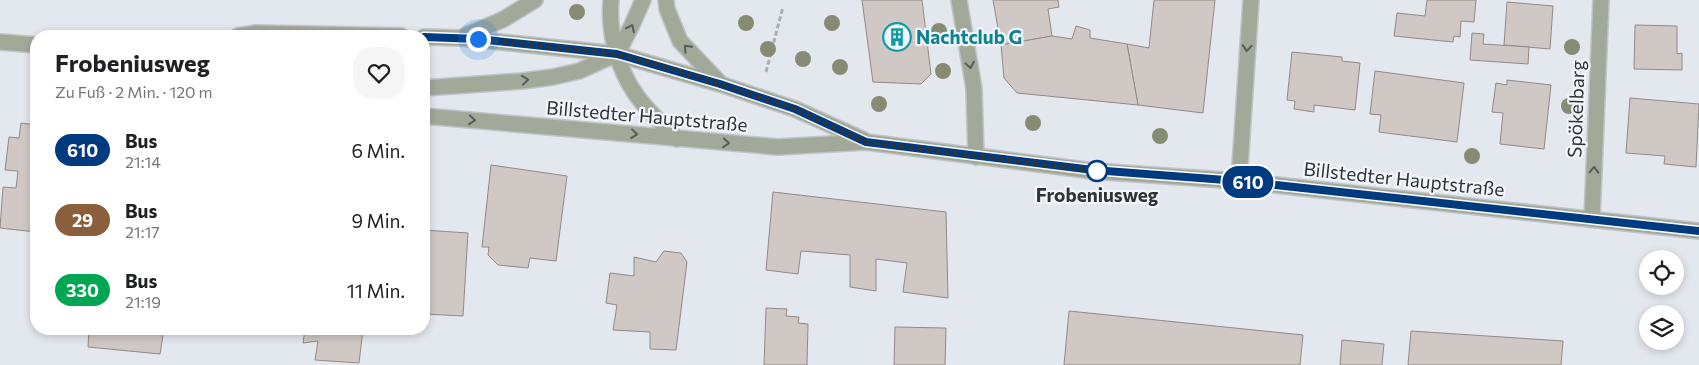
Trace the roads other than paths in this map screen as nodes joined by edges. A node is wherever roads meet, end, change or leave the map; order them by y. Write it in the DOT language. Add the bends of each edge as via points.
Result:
graph roads {
  1 [pos="536,0"];
  2 [pos="611,0"];
  3 [pos="643,0"];
  4 [pos="666,0"];
  5 [pos="959,0"];
  6 [pos="1251,0"];
  7 [pos="1601,0"];
  8 [pos="430,37"];
  9 [pos="461,38"];
  10 [pos="0,42"];
  11 [pos="30,44"];
  12 [pos="617,54"];
  13 [pos="720,84"];
  14 [pos="430,88"];
  15 [pos="430,117"];
  16 [pos="677,139"];
  17 [pos="866,142"];
  18 [pos="976,157"];
  19 [pos="1239,181"];
  20 [pos="1592,219"];
  21 [pos="1699,231"];
  1 -- 9 [label="street"];
  2 -- 12 [label="street"];
  12 -- 3 [label="street, one-way"];
  13 -- 4 [label="street, one-way" via="680,41"];
  5 -- 18 [label="street, one-way" via="974,89"];
  6 -- 19 [label="street, one-way"];
  20 -- 7 [label="street, Spökelbarg, one-way"];
  8 -- 9 [label="street, Billstedter Hauptstraße"];
  9 -- 12 [label="street, Billstedter Hauptstraße"];
  10 -- 11 [label="street"];
  12 -- 13 [label="street, Billstedter Hauptstraße"];
  14 -- 12 [label="street, one-way" via="553,77 579,71"];
  12 -- 16 [label="street" via="637,96"];
  13 -- 17 [label="street, Billstedter Hauptstraße" via="795,109"];
  15 -- 16 [label="street, Billstedter Hauptstraße, one-way"];
  16 -- 17 [label="street, Billstedter Hauptstraße, one-way" via="778,147"];
  17 -- 18 [label="street, Billstedter Hauptstraße"];
  18 -- 19 [label="street, Billstedter Hauptstraße"];
  19 -- 20 [label="street, Billstedter Hauptstraße"];
  20 -- 21 [label="street, Billstedter Hauptstraße"];
}
